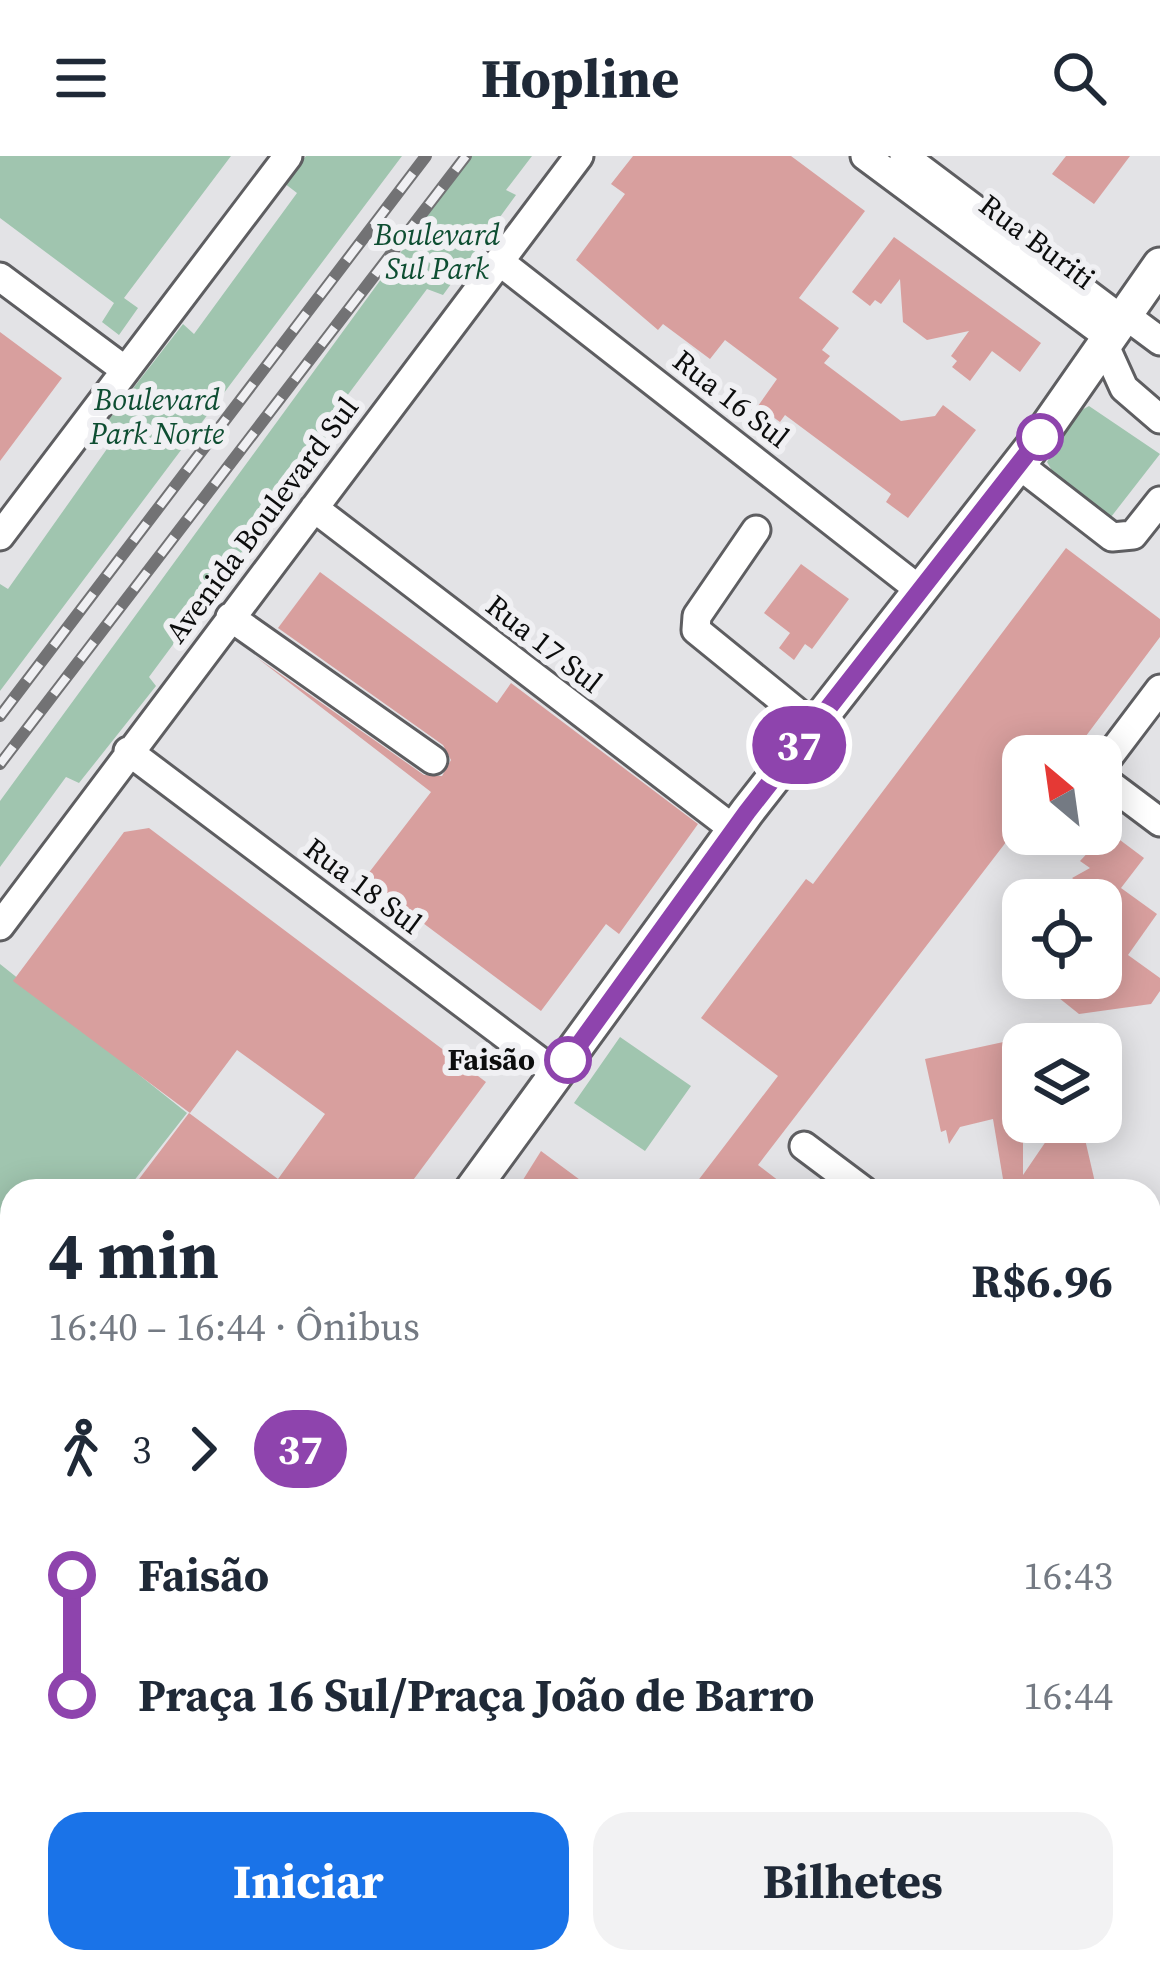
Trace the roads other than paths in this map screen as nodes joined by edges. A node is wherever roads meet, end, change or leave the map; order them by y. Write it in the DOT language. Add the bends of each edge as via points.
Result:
graph roads {
  1 [pos="288,156"];
  2 [pos="579,156"];
  3 [pos="866,156"];
  4 [pos="904,156"];
  5 [pos="499,261"];
  6 [pos="1160,265"];
  7 [pos="0,277"];
  8 [pos="1116,330"];
  9 [pos="1160,341"];
  10 [pos="125,370"];
  11 [pos="1160,418"];
  12 [pos="1019,465"];
  13 [pos="1160,501"];
  14 [pos="314,508"];
  15 [pos="756,530"];
  16 [pos="0,536"];
  17 [pos="921,591"];
  18 [pos="230,617"];
  19 [pos="1160,689"];
  20 [pos="814,726"];
  21 [pos="128,751"];
  22 [pos="433,760"];
  23 [pos="1160,822"];
  24 [pos="736,830"];
  25 [pos="0,926"];
  26 [pos="558,1075"];
  27 [pos="804,1146"];
  28 [pos="481,1179"];
  29 [pos="848,1179"];
  1 -- 10 [label="street"];
  2 -- 5 [label="street, Avenida Boulevard Sul"];
  3 -- 8 [label="street, Rua Buriti"];
  4 -- 8 [label="street, Rua Buriti"];
  5 -- 14 [label="street, Avenida Boulevard Sul"];
  5 -- 17 [label="street, Rua 16 Sul"];
  6 -- 8 [label="main road"];
  7 -- 10 [label="street"];
  8 -- 9 [label="street"];
  8 -- 11 [label="street" via="1124,388"];
  8 -- 12 [label="main road"];
  10 -- 16 [label="street"];
  12 -- 13 [label="street" via="1112,538 1133,535"];
  12 -- 17 [label="main road"];
  14 -- 18 [label="street, Avenida Boulevard Sul"];
  14 -- 24 [label="street, Rua 17 Sul"];
  15 -- 20 [label="street" via="696,630"];
  17 -- 20 [label="main road"];
  18 -- 21 [label="street, Avenida Boulevard Sul"];
  18 -- 22 [label="street"];
  19 -- 23 [label="street" via="1101,767 1108,783"];
  20 -- 24 [label="main road"];
  21 -- 25 [label="street, Avenida Boulevard Sul"];
  21 -- 26 [label="street, Rua 18 Sul"];
  24 -- 26 [label="main road"];
  26 -- 28 [label="main road"];
  27 -- 29 [label="street"];
}
